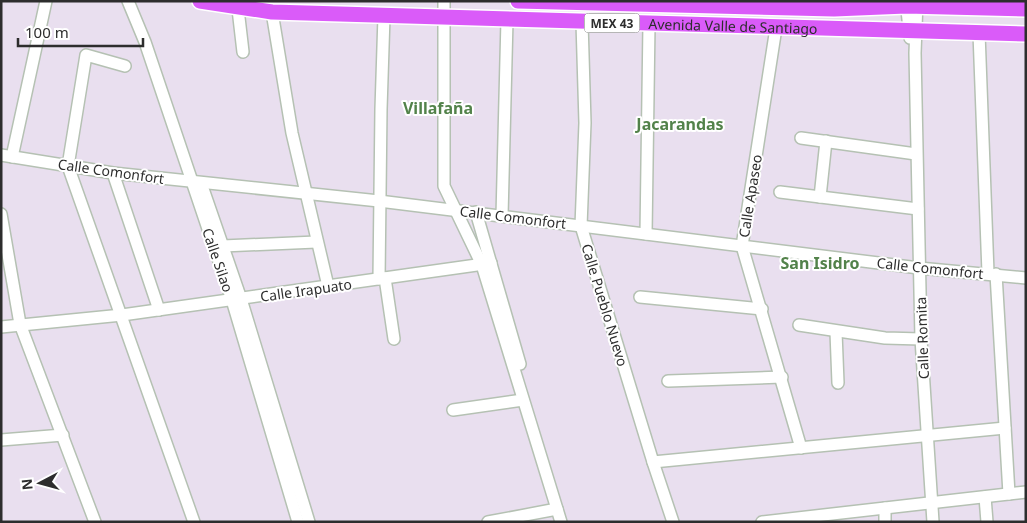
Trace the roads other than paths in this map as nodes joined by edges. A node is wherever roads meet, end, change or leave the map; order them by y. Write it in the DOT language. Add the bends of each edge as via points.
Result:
graph roads {
  1 [pos="46,1"];
  2 [pos="128,1"];
  3 [pos="200,1"];
  4 [pos="444,1"];
  5 [pos="518,1"];
  6 [pos="584,2"];
  7 [pos="643,3"];
  8 [pos="746,4"];
  9 [pos="884,4"];
  10 [pos="911,4"];
  11 [pos="821,5"];
  12 [pos="238,9"];
  13 [pos="1026,9"];
  14 [pos="272,12"];
  15 [pos="384,16"];
  16 [pos="444,18"];
  17 [pos="507,20"];
  18 [pos="582,22"];
  19 [pos="649,24"];
  20 [pos="776,28"];
  21 [pos="912,32"];
  22 [pos="979,33"];
  23 [pos="1026,34"];
  24 [pos="243,52"];
  25 [pos="124,66"];
  26 [pos="801,138"];
  27 [pos="826,141"];
  28 [pos="916,154"];
  29 [pos="7,156"];
  30 [pos="68,166"];
  31 [pos="113,174"];
  32 [pos="196,182"];
  33 [pos="780,192"];
  34 [pos="305,194"];
  35 [pos="820,197"];
  36 [pos="379,201"];
  37 [pos="918,209"];
  38 [pos="455,210"];
  39 [pos="476,212"];
  40 [pos="1,214"];
  41 [pos="502,216"];
  42 [pos="581,226"];
  43 [pos="646,234"];
  44 [pos="316,242"];
  45 [pos="223,246"];
  46 [pos="742,246"];
  47 [pos="486,264"];
  48 [pos="919,268"];
  49 [pos="992,274"];
  50 [pos="1026,278"];
  51 [pos="382,279"];
  52 [pos="328,286"];
  53 [pos="640,297"];
  54 [pos="237,299"];
  55 [pos="762,309"];
  56 [pos="159,310"];
  57 [pos="122,315"];
  58 [pos="20,324"];
  59 [pos="798,325"];
  60 [pos="1,327"];
  61 [pos="836,332"];
  62 [pos="394,339"];
  63 [pos="921,339"];
  64 [pos="782,377"];
  65 [pos="668,381"];
  66 [pos="838,382"];
  67 [pos="523,400"];
  68 [pos="453,410"];
  69 [pos="1005,428"];
  70 [pos="63,435"];
  71 [pos="926,436"];
  72 [pos="1,440"];
  73 [pos="801,448"];
  74 [pos="653,462"];
  75 [pos="1026,492"];
  76 [pos="1008,494"];
  77 [pos="985,497"];
  78 [pos="935,502"];
  79 [pos="885,508"];
  80 [pos="557,509"];
  81 [pos="837,518"];
  82 [pos="784,520"];
  83 [pos="96,522"];
  84 [pos="194,522"];
  85 [pos="298,522"];
  86 [pos="309,522"];
  87 [pos="488,522"];
  88 [pos="560,522"];
  89 [pos="567,522"];
  90 [pos="674,522"];
  91 [pos="762,522"];
  92 [pos="885,522"];
  93 [pos="933,522"];
  94 [pos="939,522"];
  95 [pos="987,522"];
  1 -- 29 [label="street"];
  2 -- 32 [label="street, Calle Silao"];
  3 -- 12 [label="main road, Avenida Valle de Santiago / MEX 43"];
  4 -- 16 [label="street"];
  5 -- 6 [label="main road, Avenida Valle de Santiago / MEX 43"];
  6 -- 7 [label="main road, Avenida Valle de Santiago / MEX 43"];
  7 -- 8 [label="main road, Avenida Valle de Santiago / MEX 43"];
  8 -- 11 [label="main road, Avenida Valle de Santiago / MEX 43"];
  9 -- 10 [label="main road, Avenida Valle de Santiago / MEX 43"];
  9 -- 11 [label="main road, Avenida Valle de Santiago / MEX 43"];
  10 -- 13 [label="main road, Avenida Valle de Santiago / MEX 43"];
  10 -- 21 [label="street, Calle Romita"];
  12 -- 14 [label="main road, Avenida Valle de Santiago / MEX 43"];
  12 -- 24 [label="street"];
  14 -- 15 [label="main road, Avenida Valle de Santiago / MEX 43"];
  14 -- 34 [label="street"];
  15 -- 16 [label="main road, Avenida Valle de Santiago / MEX 43"];
  15 -- 36 [label="street"];
  16 -- 17 [label="main road, Avenida Valle de Santiago / MEX 43"];
  16 -- 38 [label="street" via="442,178 446,195"];
  17 -- 18 [label="main road, Avenida Valle de Santiago / MEX 43"];
  17 -- 41 [label="street"];
  18 -- 19 [label="main road, Avenida Valle de Santiago / MEX 43"];
  18 -- 42 [label="street, Calle Pueblo Nuevo" via="585,123"];
  19 -- 20 [label="main road, Avenida Valle de Santiago / MEX 43"];
  19 -- 43 [label="street"];
  20 -- 21 [label="main road, Avenida Valle de Santiago / MEX 43"];
  20 -- 46 [label="street, Calle Apaseo"];
  21 -- 22 [label="main road, Avenida Valle de Santiago / MEX 43"];
  21 -- 28 [label="street, Calle Romita"];
  22 -- 23 [label="main road, Avenida Valle de Santiago / MEX 43"];
  22 -- 49 [label="street"];
  25 -- 30 [label="street" via="86,55"];
  26 -- 27 [label="street"];
  27 -- 28 [label="street"];
  27 -- 35 [label="street"];
  28 -- 37 [label="street, Calle Romita"];
  29 -- 30 [label="street, Calle Comonfort"];
  30 -- 31 [label="street, Calle Comonfort"];
  30 -- 57 [label="street"];
  31 -- 32 [label="street, Calle Comonfort"];
  31 -- 56 [label="street"];
  32 -- 34 [label="street, Calle Comonfort"];
  32 -- 45 [label="street, Calle Silao"];
  32 -- 54 [label="street, Calle Silao"];
  33 -- 35 [label="street"];
  34 -- 36 [label="street, Calle Comonfort"];
  34 -- 44 [label="street"];
  35 -- 37 [label="street"];
  36 -- 38 [label="street, Calle Comonfort"];
  36 -- 51 [label="street"];
  37 -- 48 [label="street, Calle Romita"];
  38 -- 39 [label="street, Calle Comonfort"];
  38 -- 47 [label="street"];
  39 -- 41 [label="street, Calle Comonfort"];
  39 -- 47 [label="street"];
  40 -- 58 [label="street"];
  41 -- 42 [label="street, Calle Comonfort"];
  42 -- 43 [label="street, Calle Comonfort"];
  42 -- 74 [label="street, Calle Pueblo Nuevo"];
  43 -- 46 [label="street, Calle Comonfort"];
  44 -- 45 [label="street"];
  44 -- 52 [label="street"];
  45 -- 54 [label="street, Calle Silao"];
  46 -- 48 [label="street, Calle Comonfort"];
  46 -- 55 [label="street, Calle Apaseo"];
  47 -- 51 [label="street, Calle Irapuato"];
  47 -- 67 [label="street"];
  47 -- 89 [label="street"];
  48 -- 49 [label="street, Calle Comonfort"];
  48 -- 63 [label="street, Calle Romita"];
  49 -- 50 [label="street, Calle Comonfort"];
  49 -- 69 [label="street"];
  51 -- 52 [label="street, Calle Irapuato"];
  51 -- 62 [label="street"];
  52 -- 54 [label="street, Calle Irapuato"];
  53 -- 55 [label="street"];
  54 -- 56 [label="street, Calle Irapuato"];
  54 -- 85 [label="street, Calle Silao"];
  54 -- 86 [label="street, Calle Silao"];
  55 -- 64 [label="street, Calle Apaseo"];
  56 -- 57 [label="street, Calle Irapuato"];
  57 -- 58 [label="street, Calle Irapuato"];
  57 -- 84 [label="street"];
  58 -- 60 [label="street, Calle Irapuato"];
  58 -- 70 [label="street"];
  59 -- 61 [label="street"];
  61 -- 63 [label="street"];
  61 -- 66 [label="street"];
  63 -- 71 [label="street, Calle Romita"];
  64 -- 65 [label="street"];
  64 -- 73 [label="street, Calle Apaseo"];
  67 -- 68 [label="street"];
  67 -- 80 [label="street"];
  69 -- 71 [label="street"];
  69 -- 76 [label="street"];
  70 -- 72 [label="street"];
  70 -- 83 [label="street"];
  71 -- 73 [label="street"];
  71 -- 78 [label="street, Calle Romita"];
  73 -- 74 [label="street"];
  74 -- 90 [label="street, Calle Pueblo Nuevo"];
  75 -- 76 [label="street"];
  76 -- 77 [label="street"];
  77 -- 78 [label="street"];
  77 -- 95 [label="street"];
  78 -- 79 [label="street"];
  78 -- 93 [label="street"];
  78 -- 94 [label="street"];
  79 -- 81 [label="street"];
  79 -- 92 [label="street"];
  80 -- 87 [label="street"];
  80 -- 88 [label="street"];
  81 -- 82 [label="street"];
  82 -- 91 [label="street"];
}
